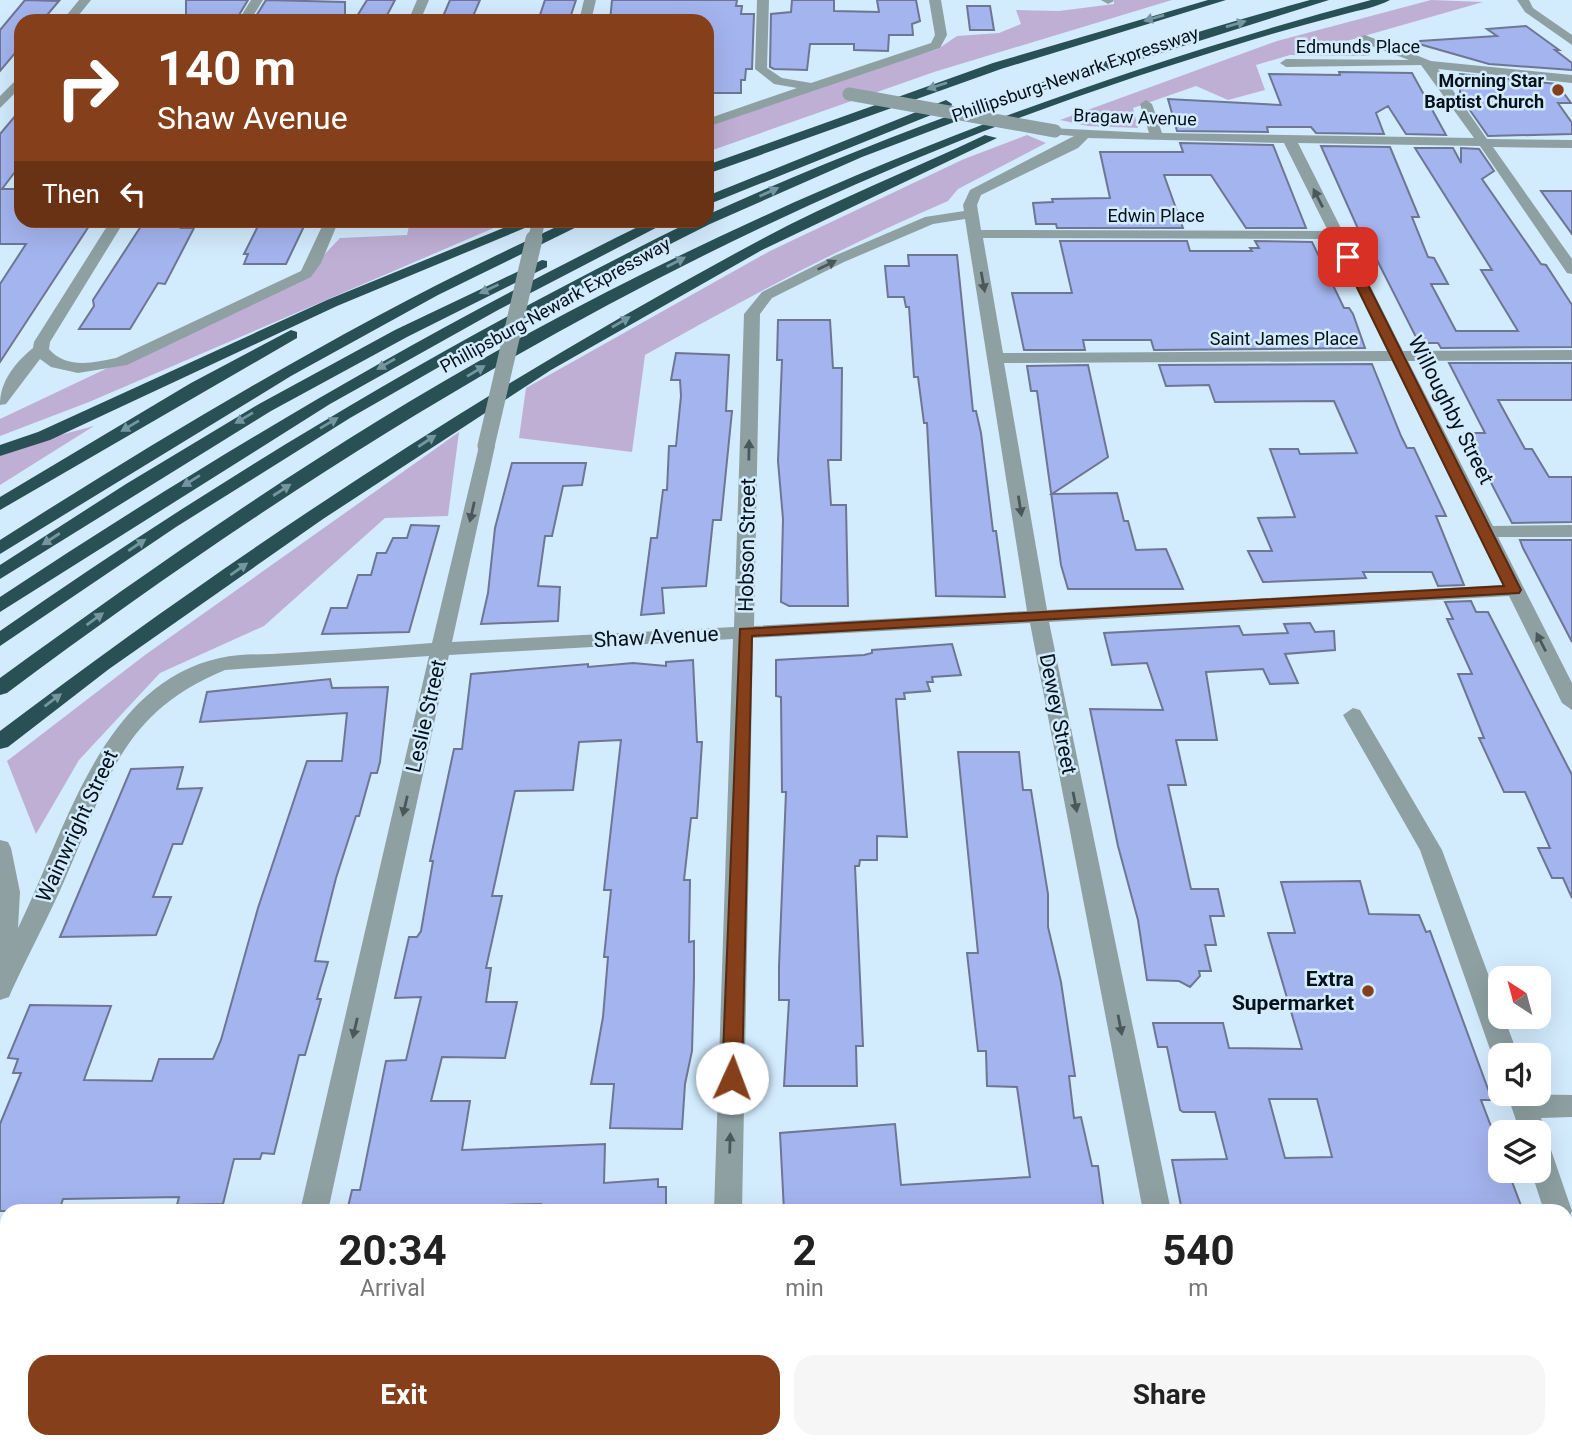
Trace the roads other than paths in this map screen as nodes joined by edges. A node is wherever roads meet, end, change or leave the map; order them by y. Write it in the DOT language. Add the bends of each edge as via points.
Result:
graph roads {
  1 [pos="85,0"];
  2 [pos="763,0"];
  3 [pos="935,0"];
  4 [pos="1220,0"];
  5 [pos="1279,0"];
  6 [pos="1323,0"];
  7 [pos="1384,0"];
  8 [pos="1523,0"];
  9 [pos="74,14"];
  10 [pos="1251,37"];
  11 [pos="1365,39"];
  12 [pos="1572,41"];
  13 [pos="1286,63"];
  14 [pos="1429,64"];
  15 [pos="1055,66"];
  16 [pos="1572,79"];
  17 [pos="14,87"];
  18 [pos="812,87"];
  19 [pos="958,99"];
  20 [pos="0,104"];
  21 [pos="1146,104"];
  22 [pos="714,121"];
  23 [pos="1084,134"];
  24 [pos="861,136"];
  25 [pos="1157,136"];
  26 [pos="1289,139"];
  27 [pos="1481,142"];
  28 [pos="1572,144"];
  29 [pos="714,167"];
  30 [pos="714,191"];
  31 [pos="714,198"];
  32 [pos="714,217"];
  33 [pos="973,224"];
  34 [pos="113,228"];
  35 [pos="329,228"];
  36 [pos="517,228"];
  37 [pos="536,228"];
  38 [pos="567,228"];
  39 [pos="623,228"];
  40 [pos="648,228"];
  41 [pos="691,228"];
  42 [pos="1337,235"];
  43 [pos="472,245"];
  44 [pos="1572,270"];
  45 [pos="41,346"];
  46 [pos="1572,355"];
  47 [pos="1398,357"];
  48 [pos="996,358"];
  49 [pos="0,400"];
  50 [pos="0,451"];
  51 [pos="0,505"];
  52 [pos="1572,531"];
  53 [pos="1487,532"];
  54 [pos="0,548"];
  55 [pos="0,573"];
  56 [pos="1513,590"];
  57 [pos="0,606"];
  58 [pos="1038,616"];
  59 [pos="745,632"];
  60 [pos="0,640"];
  61 [pos="441,649"];
  62 [pos="180,681"];
  63 [pos="0,688"];
  64 [pos="1572,703"];
  65 [pos="1353,715"];
  66 [pos="0,743"];
  67 [pos="0,848"];
  68 [pos="0,987"];
  69 [pos="1502,1043"];
  70 [pos="1572,1106"];
  71 [pos="1526,1111"];
  72 [pos="1549,1183"];
  73 [pos="316,1204"];
  74 [pos="728,1204"];
  75 [pos="1156,1204"];
  76 [pos="1556,1204"];
  1 -- 9 [label="street"];
  2 -- 18 [label="street" via="761,69 778,81"];
  3 -- 18 [label="street" via="939,43"];
  4 -- 29 [label="highway, Phillipsburg-Newark Expressway, one-way" via="986,70"];
  5 -- 15 [label="highway, Phillipsburg-Newark Expressway"];
  32 -- 6 [label="highway, Phillipsburg-Newark Expressway, one-way" via="850,157 1004,98 1151,49"];
  7 -- 10 [label="highway, Phillipsburg-Newark Expressway"];
  8 -- 12 [label="street" via="1529,10"];
  63 -- 10 [label="highway, Phillipsburg-Newark Expressway, one-way" via="310,471 523,343 638,281 784,210 921,151 1094,87"];
  66 -- 10 [label="highway, one-way" via="102,664 361,485 545,366 680,288 948,157"];
  11 -- 14 [label="street"];
  13 -- 14 [label="street, Edmunds Place"];
  14 -- 16 [label="street"];
  14 -- 27 [label="street"];
  17 -- 20 [label="street"];
  18 -- 22 [label="street, Bragaw Avenue"];
  18 -- 23 [label="street, Bragaw Avenue, bridge"];
  19 -- 24 [label="highway, Phillipsburg-Newark Expressway"];
  21 -- 25 [label="street"];
  23 -- 25 [label="street, Bragaw Avenue"];
  23 -- 33 [label="street" via="1073,145 975,193 970,201"];
  24 -- 30 [label="highway"];
  24 -- 31 [label="highway, Phillipsburg-Newark Expressway"];
  25 -- 26 [label="street, Bragaw Avenue"];
  26 -- 27 [label="street, Bragaw Avenue"];
  42 -- 26 [label="street, Willoughby Street, one-way"];
  27 -- 28 [label="street, Bragaw Avenue"];
  27 -- 44 [label="street"];
  33 -- 42 [label="street, Edwin Place"];
  33 -- 48 [label="street, Dewey Street, one-way"];
  59 -- 33 [label="street, Hobson Street, one-way" via="754,309 767,295 930,220"];
  34 -- 45 [label="street"];
  35 -- 45 [label="street" via="306,274 135,356 105,366 78,368 55,364"];
  36 -- 43 [label="highway"];
  37 -- 61 [label="street, Leslie Street, one-way, bridge"];
  38 -- 54 [label="highway" via="290,370"];
  39 -- 55 [label="highway, one-way" via="335,366 191,450"];
  40 -- 57 [label="highway, Phillipsburg-Newark Expressway, one-way" via="360,379 178,489"];
  60 -- 41 [label="highway, Phillipsburg-Newark Expressway, one-way" via="173,521 357,406 574,285"];
  42 -- 47 [label="street, Willoughby Street"];
  43 -- 50 [label="highway" via="298,318 44,436"];
  43 -- 51 [label="highway, one-way" via="279,341"];
  45 -- 49 [label="street"];
  46 -- 47 [label="street, Saint James Place"];
  47 -- 48 [label="street, Saint James Place"];
  47 -- 53 [label="street, Willoughby Street"];
  48 -- 58 [label="street, Dewey Street, one-way"];
  52 -- 53 [label="street"];
  53 -- 56 [label="street, Willoughby Street"];
  56 -- 58 [label="street, Shaw Avenue"];
  64 -- 56 [label="street, Willoughby Street, one-way"];
  58 -- 59 [label="street, Shaw Avenue"];
  58 -- 75 [label="street, Dewey Street, one-way"];
  59 -- 61 [label="street, Shaw Avenue"];
  74 -- 59 [label="street, Hobson Street, one-way"];
  61 -- 62 [label="street, Shaw Avenue" via="241,661"];
  61 -- 73 [label="street, Leslie Street, one-way"];
  62 -- 68 [label="street, Wainwright Street" via="138,715 105,758"];
  65 -- 69 [label="street" via="1431,850"];
  67 -- 68 [label="street, Wainwright Street" via="8,915"];
  70 -- 71 [label="street"];
  72 -- 76 [label="street"];
}
